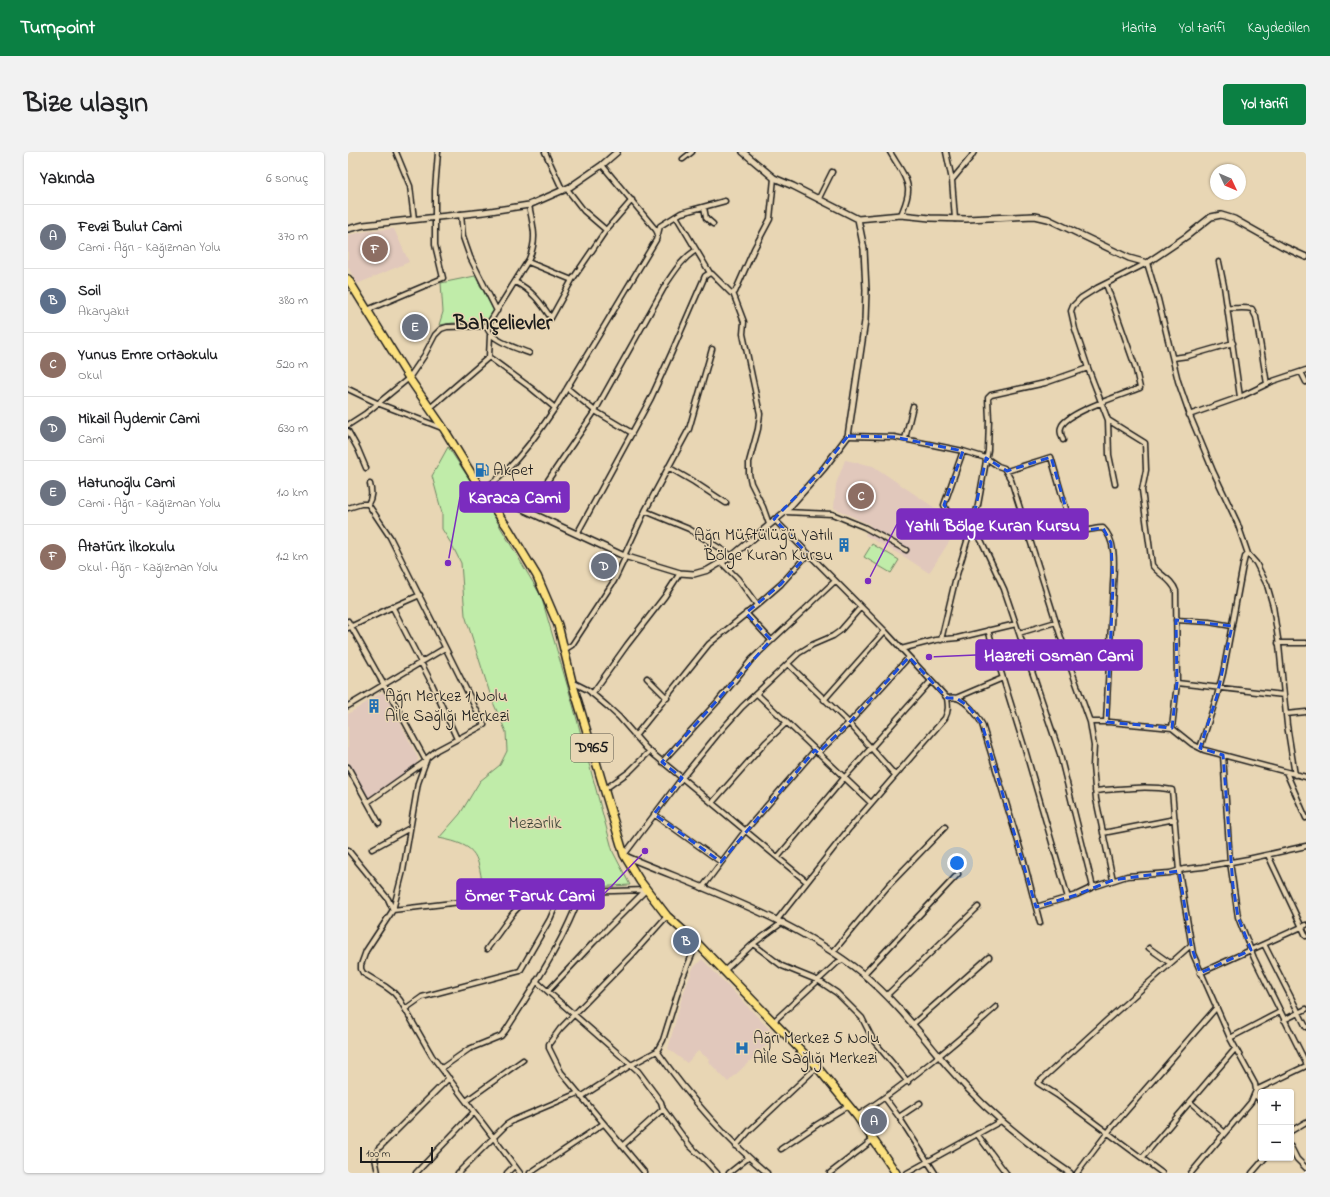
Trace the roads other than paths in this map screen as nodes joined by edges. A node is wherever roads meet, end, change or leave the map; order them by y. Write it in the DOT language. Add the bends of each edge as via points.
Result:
graph roads {
  1 [pos="396,152"];
  2 [pos="438,152"];
  3 [pos="545,152"];
  4 [pos="617,152"];
  5 [pos="692,152"];
  6 [pos="743,152"];
  7 [pos="890,152"];
  8 [pos="946,152"];
  9 [pos="974,152"];
  10 [pos="683,159"];
  11 [pos="602,165"];
  12 [pos="832,172"];
  13 [pos="774,178"];
  14 [pos="952,180"];
  15 [pos="565,190"];
  16 [pos="819,198"];
  17 [pos="632,200"];
  18 [pos="724,201"];
  19 [pos="529,205"];
  20 [pos="704,207"];
  21 [pos="461,214"];
  22 [pos="901,215"];
  23 [pos="676,216"];
  24 [pos="435,217"];
  25 [pos="414,219"];
  26 [pos="858,219"];
  27 [pos="955,219"];
  28 [pos="713,224"];
  29 [pos="348,229"];
  30 [pos="606,230"];
  31 [pos="658,234"];
  32 [pos="696,250"];
  33 [pos="1306,257"];
  34 [pos="528,262"];
  35 [pos="1219,262"];
  36 [pos="1147,263"];
  37 [pos="710,273"];
  38 [pos="348,279"];
  39 [pos="572,280"];
  40 [pos="515,282"];
  41 [pos="1106,284"];
  42 [pos="733,293"];
  43 [pos="1227,308"];
  44 [pos="367,310"];
  45 [pos="497,311"];
  46 [pos="487,326"];
  47 [pos="490,335"];
  48 [pos="1233,344"];
  49 [pos="712,349"];
  50 [pos="529,353"];
  51 [pos="489,357"];
  52 [pos="1173,358"];
  53 [pos="1088,368"];
  54 [pos="1306,370"];
  55 [pos="1301,372"];
  56 [pos="409,378"];
  57 [pos="1306,382"];
  58 [pos="1267,384"];
  59 [pos="566,388"];
  60 [pos="348,389"];
  61 [pos="1240,397"];
  62 [pos="1102,402"];
  63 [pos="377,404"];
  64 [pos="913,406"];
  65 [pos="430,408"];
  66 [pos="555,408"];
  67 [pos="595,411"];
  68 [pos="1190,415"];
  69 [pos="1108,420"];
  70 [pos="348,425"];
  71 [pos="444,429"];
  72 [pos="348,431"];
  73 [pos="632,433"];
  74 [pos="848,436"];
  75 [pos="905,439"];
  76 [pos="1063,440"];
  77 [pos="963,451"];
  78 [pos="986,458"];
  79 [pos="668,467"];
  80 [pos="366,468"];
  81 [pos="1007,471"];
  82 [pos="370,484"];
  83 [pos="1114,484"];
  84 [pos="482,491"];
  85 [pos="726,503"];
  86 [pos="368,504"];
  87 [pos="348,508"];
  88 [pos="527,511"];
  89 [pos="645,511"];
  90 [pos="784,512"];
  91 [pos="774,519"];
  92 [pos="769,524"];
  93 [pos="972,526"];
  94 [pos="577,534"];
  95 [pos="906,550"];
  96 [pos="808,554"];
  97 [pos="1248,554"];
  98 [pos="625,556"];
  99 [pos="732,556"];
  100 [pos="722,563"];
  101 [pos="680,573"];
  102 [pos="835,581"];
  103 [pos="420,595"];
  104 [pos="757,605"];
  105 [pos="392,606"];
  106 [pos="861,607"];
  107 [pos="746,613"];
  108 [pos="1176,620"];
  109 [pos="348,621"];
  110 [pos="1056,622"];
  111 [pos="1016,624"];
  112 [pos="1232,626"];
  113 [pos="350,627"];
  114 [pos="988,630"];
  115 [pos="885,631"];
  116 [pos="1019,633"];
  117 [pos="771,640"];
  118 [pos="941,640"];
  119 [pos="1278,643"];
  120 [pos="1306,643"];
  121 [pos="445,648"];
  122 [pos="902,649"];
  123 [pos="1306,649"];
  124 [pos="564,650"];
  125 [pos="909,657"];
  126 [pos="420,663"];
  127 [pos="788,664"];
  128 [pos="647,678"];
  129 [pos="1003,678"];
  130 [pos="572,682"];
  131 [pos="931,682"];
  132 [pos="1177,683"];
  133 [pos="384,684"];
  134 [pos="1219,688"];
  135 [pos="592,694"];
  136 [pos="757,694"];
  137 [pos="1284,695"];
  138 [pos="667,698"];
  139 [pos="947,698"];
  140 [pos="956,698"];
  141 [pos="824,700"];
  142 [pos="348,706"];
  143 [pos="1306,712"];
  144 [pos="1286,714"];
  145 [pos="1090,722"];
  146 [pos="1106,722"];
  147 [pos="786,723"];
  148 [pos="849,724"];
  149 [pos="1172,728"];
  150 [pos="635,736"];
  151 [pos="457,739"];
  152 [pos="871,748"];
  153 [pos="1200,748"];
  154 [pos="650,751"];
  155 [pos="816,752"];
  156 [pos="1223,755"];
  157 [pos="426,761"];
  158 [pos="662,762"];
  159 [pos="348,767"];
  160 [pos="1286,772"];
  161 [pos="895,775"];
  162 [pos="1294,775"];
  163 [pos="1306,777"];
  164 [pos="682,778"];
  165 [pos="844,778"];
  166 [pos="605,789"];
  167 [pos="1095,791"];
  168 [pos="368,802"];
  169 [pos="712,804"];
  170 [pos="871,804"];
  171 [pos="654,814"];
  172 [pos="1306,818"];
  173 [pos="1175,819"];
  174 [pos="378,823"];
  175 [pos="945,826"];
  176 [pos="410,828"];
  177 [pos="745,831"];
  178 [pos="1103,832"];
  179 [pos="1306,846"];
  180 [pos="372,849"];
  181 [pos="348,850"];
  182 [pos="624,855"];
  183 [pos="1268,855"];
  184 [pos="778,857"];
  185 [pos="721,862"];
  186 [pos="1230,862"];
  187 [pos="1179,871"];
  188 [pos="958,874"];
  189 [pos="1113,880"];
  190 [pos="807,882"];
  191 [pos="1093,887"];
  192 [pos="702,888"];
  193 [pos="647,890"];
  194 [pos="581,892"];
  195 [pos="560,896"];
  196 [pos="528,897"];
  197 [pos="1068,898"];
  198 [pos="978,907"];
  199 [pos="1036,907"];
  200 [pos="393,910"];
  201 [pos="667,916"];
  202 [pos="780,921"];
  203 [pos="1040,923"];
  204 [pos="1304,926"];
  205 [pos="1306,936"];
  206 [pos="697,943"];
  207 [pos="753,944"];
  208 [pos="1264,944"];
  209 [pos="1191,945"];
  210 [pos="1149,948"];
  211 [pos="487,949"];
  212 [pos="1250,950"];
  213 [pos="833,952"];
  214 [pos="988,957"];
  215 [pos="843,960"];
  216 [pos="1170,963"];
  217 [pos="724,970"];
  218 [pos="1200,973"];
  219 [pos="864,974"];
  220 [pos="536,981"];
  221 [pos="818,981"];
  222 [pos="548,991"];
  223 [pos="887,995"];
  224 [pos="996,1007"];
  225 [pos="1216,1008"];
  226 [pos="405,1009"];
  227 [pos="1306,1009"];
  228 [pos="1280,1012"];
  229 [pos="1298,1013"];
  230 [pos="574,1014"];
  231 [pos="1284,1020"];
  232 [pos="773,1022"];
  233 [pos="913,1024"];
  234 [pos="1306,1027"];
  235 [pos="1230,1038"];
  236 [pos="1236,1049"];
  237 [pos="657,1051"];
  238 [pos="940,1056"];
  239 [pos="523,1060"];
  240 [pos="1306,1064"];
  241 [pos="631,1065"];
  242 [pos="817,1067"];
  243 [pos="442,1068"];
  244 [pos="448,1078"];
  245 [pos="908,1082"];
  246 [pos="1256,1092"];
  247 [pos="580,1095"];
  248 [pos="1258,1096"];
  249 [pos="885,1098"];
  250 [pos="466,1101"];
  251 [pos="1190,1102"];
  252 [pos="920,1103"];
  253 [pos="849,1105"];
  254 [pos="663,1109"];
  255 [pos="474,1112"];
  256 [pos="857,1116"];
  257 [pos="899,1117"];
  258 [pos="1001,1121"];
  259 [pos="1306,1122"];
  260 [pos="603,1124"];
  261 [pos="1294,1129"];
  262 [pos="1108,1132"];
  263 [pos="977,1134"];
  264 [pos="1225,1134"];
  265 [pos="492,1137"];
  266 [pos="874,1140"];
  267 [pos="622,1146"];
  268 [pos="736,1146"];
  269 [pos="781,1150"];
  270 [pos="1294,1152"];
  271 [pos="748,1158"];
  272 [pos="1142,1158"];
  273 [pos="927,1161"];
  274 [pos="1262,1161"];
  275 [pos="514,1166"];
  276 [pos="1306,1168"];
  277 [pos="715,1172"];
  278 [pos="378,1173"];
  279 [pos="416,1173"];
  280 [pos="458,1173"];
  281 [pos="508,1173"];
  282 [pos="520,1173"];
  283 [pos="530,1173"];
  284 [pos="645,1173"];
  285 [pos="729,1173"];
  286 [pos="767,1173"];
  287 [pos="831,1173"];
  288 [pos="896,1173"];
  289 [pos="907,1173"];
  290 [pos="935,1173"];
  291 [pos="1006,1173"];
  292 [pos="1070,1173"];
  293 [pos="1078,1173"];
  294 [pos="1162,1173"];
  295 [pos="1191,1173"];
  296 [pos="1252,1173"];
  1 -- 25 [label="street" via="410,186"];
  2 -- 24 [label="street"];
  3 -- 15 [label="street"];
  4 -- 11 [label="street"];
  5 -- 10 [label="street"];
  6 -- 13 [label="street"];
  7 -- 22 [label="street" via="909,189"];
  8 -- 14 [label="street"];
  9 -- 14 [label="street"];
  11 -- 15 [label="street"];
  11 -- 17 [label="street"];
  12 -- 16 [label="street"];
  13 -- 16 [label="street"];
  13 -- 42 [label="street" via="770,219 736,292"];
  14 -- 27 [label="street"];
  15 -- 19 [label="street"];
  15 -- 30 [label="street"];
  16 -- 26 [label="street"];
  17 -- 30 [label="street"];
  17 -- 31 [label="street"];
  18 -- 20 [label="street"];
  19 -- 21 [label="street"];
  19 -- 34 [label="street" via="535,237"];
  20 -- 23 [label="street"];
  20 -- 28 [label="street" via="706,218"];
  21 -- 24 [label="street"];
  21 -- 45 [label="street" via="463,237 470,257"];
  22 -- 26 [label="street"];
  22 -- 27 [label="street"];
  23 -- 31 [label="street" via="660,226"];
  23 -- 32 [label="street"];
  24 -- 25 [label="street"];
  24 -- 44 [label="street" via="435,245 443,278"];
  25 -- 29 [label="street"];
  26 -- 74 [label="street" via="864,249 866,290"];
  27 -- 36 [label="street" via="1035,216 1048,219 1129,258"];
  30 -- 39 [label="street"];
  31 -- 59 [label="street"];
  32 -- 37 [label="street"];
  32 -- 67 [label="street" via="680,263 666,284"];
  33 -- 36 [label="street" via="1234,219 1221,215 1211,218"];
  34 -- 39 [label="street"];
  34 -- 40 [label="street"];
  35 -- 43 [label="street"];
  36 -- 41 [label="street"];
  36 -- 52 [label="street"];
  37 -- 42 [label="street"];
  37 -- 73 [label="street" via="704,279"];
  38 -- 44 [label="main road, D965"];
  39 -- 40 [label="street" via="551,318 535,295"];
  40 -- 45 [label="street"];
  41 -- 53 [label="street" via="1081,298 1071,311"];
  41 -- 62 [label="street" via="1135,366 1140,388"];
  42 -- 92 [label="street" via="744,322 744,334 760,414 748,474"];
  43 -- 48 [label="street"];
  43 -- 58 [label="street" via="1252,309 1256,317"];
  44 -- 56 [label="main road, D965"];
  45 -- 46 [label="street"];
  46 -- 47 [label="street"];
  46 -- 56 [label="street" via="441,329 434,335"];
  47 -- 50 [label="street"];
  47 -- 51 [label="street"];
  48 -- 52 [label="street"];
  48 -- 61 [label="street"];
  49 -- 79 [label="street" via="690,429"];
  51 -- 65 [label="street"];
  51 -- 66 [label="street"];
  52 -- 68 [label="street"];
  53 -- 62 [label="street"];
  53 -- 78 [label="street" via="1045,383 991,395 988,398 989,435"];
  54 -- 55 [label="street"];
  55 -- 57 [label="street"];
  55 -- 58 [label="street"];
  56 -- 63 [label="street"];
  56 -- 65 [label="main road, D965"];
  58 -- 61 [label="street"];
  59 -- 66 [label="street"];
  59 -- 67 [label="street"];
  60 -- 63 [label="street"];
  61 -- 68 [label="street"];
  62 -- 69 [label="street"];
  62 -- 76 [label="street" via="1066,420 1061,430"];
  63 -- 70 [label="street"];
  63 -- 71 [label="street"];
  64 -- 75 [label="street"];
  65 -- 71 [label="main road, D965"];
  66 -- 84 [label="street" via="528,446 503,474"];
  67 -- 73 [label="street"];
  67 -- 88 [label="street"];
  68 -- 97 [label="street" via="1237,522"];
  69 -- 83 [label="street" via="1109,455"];
  69 -- 108 [label="street" via="1145,443 1146,470 1142,490 1152,565 1175,586"];
  71 -- 84 [label="main road, D965"];
  72 -- 80 [label="street"];
  73 -- 94 [label="street"];
  74 -- 75 [label="street"];
  74 -- 90 [label="street" via="824,468"];
  75 -- 77 [label="street"];
  77 -- 78 [label="street"];
  77 -- 93 [label="street" via="944,505 954,518"];
  78 -- 81 [label="street"];
  78 -- 93 [label="street"];
  79 -- 85 [label="street"];
  79 -- 89 [label="street"];
  81 -- 110 [label="street"];
  81 -- 146 [label="street" via="1051,457 1071,526 1079,531 1103,528 1109,536 1114,564"];
  82 -- 86 [label="street" via="372,497"];
  84 -- 88 [label="street"];
  84 -- 124 [label="main road, D965" via="537,576 558,625"];
  86 -- 87 [label="street"];
  86 -- 103 [label="street" via="390,537"];
  88 -- 94 [label="street"];
  89 -- 98 [label="street"];
  89 -- 99 [label="street" via="689,529"];
  90 -- 91 [label="street"];
  90 -- 95 [label="street" via="832,514 864,527"];
  91 -- 92 [label="street"];
  91 -- 96 [label="street"];
  92 -- 99 [label="street"];
  93 -- 111 [label="street" via="1004,589"];
  93 -- 118 [label="street"];
  94 -- 98 [label="street"];
  96 -- 102 [label="street"];
  96 -- 104 [label="street" via="781,584"];
  97 -- 112 [label="street" via="1243,565"];
  97 -- 119 [label="street" via="1256,563 1266,585"];
  98 -- 101 [label="street"];
  98 -- 124 [label="street" via="614,581 572,645"];
  99 -- 100 [label="street"];
  100 -- 101 [label="street" via="694,574"];
  100 -- 104 [label="street" via="738,579"];
  101 -- 135 [label="street"];
  102 -- 106 [label="street"];
  102 -- 117 [label="street"];
  103 -- 105 [label="street"];
  103 -- 121 [label="street"];
  104 -- 107 [label="street"];
  105 -- 113 [label="street"];
  105 -- 126 [label="street"];
  106 -- 115 [label="street"];
  106 -- 127 [label="street" via="840,631 799,653"];
  107 -- 117 [label="street"];
  107 -- 138 [label="street" via="709,644"];
  108 -- 112 [label="street"];
  108 -- 132 [label="street"];
  109 -- 113 [label="street"];
  110 -- 116 [label="street"];
  110 -- 145 [label="street"];
  111 -- 114 [label="street"];
  111 -- 116 [label="street"];
  112 -- 134 [label="street"];
  113 -- 133 [label="street"];
  114 -- 118 [label="street"];
  114 -- 129 [label="street"];
  115 -- 122 [label="street"];
  115 -- 141 [label="street"];
  116 -- 191 [label="street" via="1059,751"];
  117 -- 158 [label="street"];
  118 -- 122 [label="street"];
  119 -- 120 [label="street"];
  119 -- 137 [label="street"];
  120 -- 123 [label="street"];
  121 -- 126 [label="street"];
  121 -- 151 [label="street" via="484,725"];
  122 -- 125 [label="street"];
  124 -- 130 [label="main road, D965"];
  125 -- 131 [label="street"];
  125 -- 148 [label="street"];
  126 -- 133 [label="street"];
  126 -- 151 [label="street"];
  127 -- 136 [label="street"];
  127 -- 141 [label="street"];
  128 -- 138 [label="street"];
  129 -- 140 [label="street"];
  129 -- 197 [label="street"];
  130 -- 135 [label="street"];
  130 -- 166 [label="main road, D965"];
  131 -- 139 [label="street"];
  131 -- 152 [label="street"];
  132 -- 134 [label="street"];
  132 -- 149 [label="street"];
  133 -- 142 [label="street"];
  133 -- 157 [label="street"];
  134 -- 137 [label="street"];
  134 -- 153 [label="street"];
  135 -- 150 [label="street" via="619,717"];
  136 -- 147 [label="street"];
  136 -- 164 [label="street" via="717,735"];
  137 -- 144 [label="street"];
  138 -- 150 [label="street"];
  139 -- 140 [label="street"];
  139 -- 161 [label="street" via="948,712 945,718"];
  140 -- 199 [label="street" via="968,706 982,724"];
  141 -- 148 [label="street"];
  143 -- 144 [label="street"];
  144 -- 162 [label="street"];
  145 -- 146 [label="street"];
  145 -- 167 [label="street" via="1094,746"];
  146 -- 149 [label="street"];
  147 -- 155 [label="street"];
  147 -- 169 [label="street" via="765,742"];
  148 -- 152 [label="street"];
  148 -- 155 [label="street"];
  149 -- 153 [label="street"];
  150 -- 154 [label="street"];
  151 -- 157 [label="street" via="437,750"];
  152 -- 161 [label="street"];
  152 -- 165 [label="street"];
  153 -- 156 [label="street"];
  154 -- 158 [label="street"];
  154 -- 166 [label="street" via="630,771"];
  155 -- 165 [label="street"];
  155 -- 177 [label="street"];
  156 -- 160 [label="street"];
  156 -- 186 [label="street"];
  157 -- 168 [label="street"];
  157 -- 176 [label="street" via="418,783"];
  158 -- 164 [label="street"];
  159 -- 168 [label="street"];
  160 -- 162 [label="street"];
  160 -- 172 [label="street"];
  161 -- 170 [label="street"];
  162 -- 163 [label="street"];
  164 -- 169 [label="street"];
  164 -- 171 [label="street"];
  165 -- 170 [label="street"];
  165 -- 184 [label="street"];
  166 -- 182 [label="main road, D965"];
  167 -- 173 [label="street" via="1136,788 1172,790"];
  167 -- 178 [label="street"];
  168 -- 174 [label="street"];
  169 -- 177 [label="street"];
  170 -- 190 [label="street"];
  171 -- 182 [label="street"];
  171 -- 185 [label="street"];
  173 -- 178 [label="street"];
  173 -- 187 [label="street"];
  175 -- 213 [label="street" via="888,886"];
  176 -- 180 [label="street"];
  176 -- 200 [label="street"];
  177 -- 184 [label="street"];
  177 -- 185 [label="street"];
  178 -- 189 [label="street"];
  179 -- 183 [label="street"];
  181 -- 200 [label="street" via="388,899"];
  182 -- 192 [label="street"];
  182 -- 193 [label="main road, D965"];
  183 -- 186 [label="street"];
  183 -- 204 [label="street"];
  184 -- 190 [label="street"];
  185 -- 192 [label="street"];
  186 -- 187 [label="street"];
  186 -- 212 [label="street" via="1238,917"];
  187 -- 189 [label="street" via="1127,876"];
  187 -- 209 [label="street"];
  188 -- 219 [label="street"];
  189 -- 191 [label="street"];
  190 -- 202 [label="street"];
  191 -- 197 [label="street"];
  192 -- 202 [label="street"];
  193 -- 194 [label="street"];
  193 -- 201 [label="main road, D965"];
  193 -- 222 [label="street"];
  194 -- 195 [label="street"];
  194 -- 220 [label="street" via="553,953"];
  195 -- 196 [label="street"];
  195 -- 226 [label="street" via="520,971 422,997"];
  196 -- 200 [label="street"];
  196 -- 211 [label="street"];
  197 -- 199 [label="street"];
  198 -- 223 [label="street"];
  199 -- 203 [label="street"];
  200 -- 226 [label="street" via="366,951 361,969 363,973 394,993"];
  201 -- 206 [label="main road, D965"];
  201 -- 230 [label="street"];
  202 -- 207 [label="street"];
  202 -- 213 [label="street"];
  204 -- 205 [label="street"];
  204 -- 208 [label="street"];
  206 -- 217 [label="main road, D965"];
  206 -- 237 [label="street"];
  207 -- 217 [label="street"];
  207 -- 221 [label="street" via="782,966"];
  208 -- 212 [label="street"];
  208 -- 229 [label="street"];
  209 -- 216 [label="street"];
  209 -- 218 [label="street"];
  210 -- 216 [label="street"];
  212 -- 218 [label="street"];
  212 -- 228 [label="street"];
  213 -- 215 [label="street"];
  214 -- 233 [label="street"];
  215 -- 219 [label="street"];
  215 -- 221 [label="street"];
  216 -- 262 [label="street" via="1038,1083"];
  217 -- 232 [label="main road, D965"];
  218 -- 225 [label="street"];
  219 -- 223 [label="street"];
  220 -- 222 [label="street"];
  220 -- 243 [label="street" via="501,1036 469,1049"];
  221 -- 232 [label="street"];
  221 -- 245 [label="street" via="855,1009 873,1040"];
  222 -- 230 [label="street"];
  223 -- 233 [label="street"];
  224 -- 238 [label="street"];
  225 -- 235 [label="street"];
  225 -- 262 [label="street"];
  226 -- 243 [label="street" via="432,1056"];
  227 -- 229 [label="street"];
  228 -- 231 [label="street"];
  228 -- 235 [label="street"];
  229 -- 231 [label="street"];
  229 -- 234 [label="street"];
  230 -- 241 [label="street"];
  230 -- 247 [label="street" via="551,1039 549,1048 561,1072"];
  231 -- 240 [label="street"];
  232 -- 242 [label="main road, D965"];
  233 -- 238 [label="street"];
  235 -- 236 [label="street"];
  236 -- 246 [label="street" via="1255,1084"];
  236 -- 251 [label="street"];
  237 -- 241 [label="street"];
  237 -- 268 [label="street"];
  238 -- 245 [label="street"];
  238 -- 258 [label="street" via="986,1108"];
  239 -- 250 [label="street"];
  240 -- 246 [label="street"];
  241 -- 247 [label="street"];
  241 -- 254 [label="street" via="638,1071"];
  242 -- 253 [label="main road, D965"];
  242 -- 268 [label="street"];
  243 -- 244 [label="street"];
  244 -- 250 [label="street"];
  244 -- 278 [label="street" via="378,1149 375,1158"];
  245 -- 249 [label="street"];
  246 -- 248 [label="street"];
  246 -- 264 [label="street"];
  247 -- 260 [label="street"];
  247 -- 265 [label="street" via="514,1120"];
  249 -- 256 [label="street"];
  249 -- 257 [label="street"];
  250 -- 255 [label="street"];
  251 -- 264 [label="street"];
  251 -- 272 [label="street"];
  252 -- 257 [label="street"];
  253 -- 256 [label="main road, D965"];
  253 -- 269 [label="street"];
  254 -- 267 [label="street"];
  254 -- 277 [label="street" via="690,1146"];
  255 -- 265 [label="street"];
  255 -- 279 [label="street"];
  256 -- 266 [label="main road, D965"];
  257 -- 273 [label="street"];
  258 -- 263 [label="street"];
  258 -- 292 [label="street"];
  259 -- 261 [label="street"];
  260 -- 267 [label="street"];
  260 -- 283 [label="street"];
  262 -- 272 [label="street"];
  262 -- 293 [label="street"];
  263 -- 273 [label="street"];
  263 -- 291 [label="street"];
  264 -- 295 [label="street"];
  265 -- 275 [label="street"];
  265 -- 280 [label="street"];
  266 -- 287 [label="street"];
  266 -- 288 [label="main road, D965"];
  267 -- 284 [label="street"];
  268 -- 271 [label="street"];
  270 -- 276 [label="street"];
  271 -- 285 [label="street"];
  271 -- 286 [label="street"];
  272 -- 294 [label="street"];
  273 -- 289 [label="street"];
  273 -- 290 [label="street"];
  274 -- 296 [label="street"];
  275 -- 281 [label="street"];
  275 -- 282 [label="street"];
}
